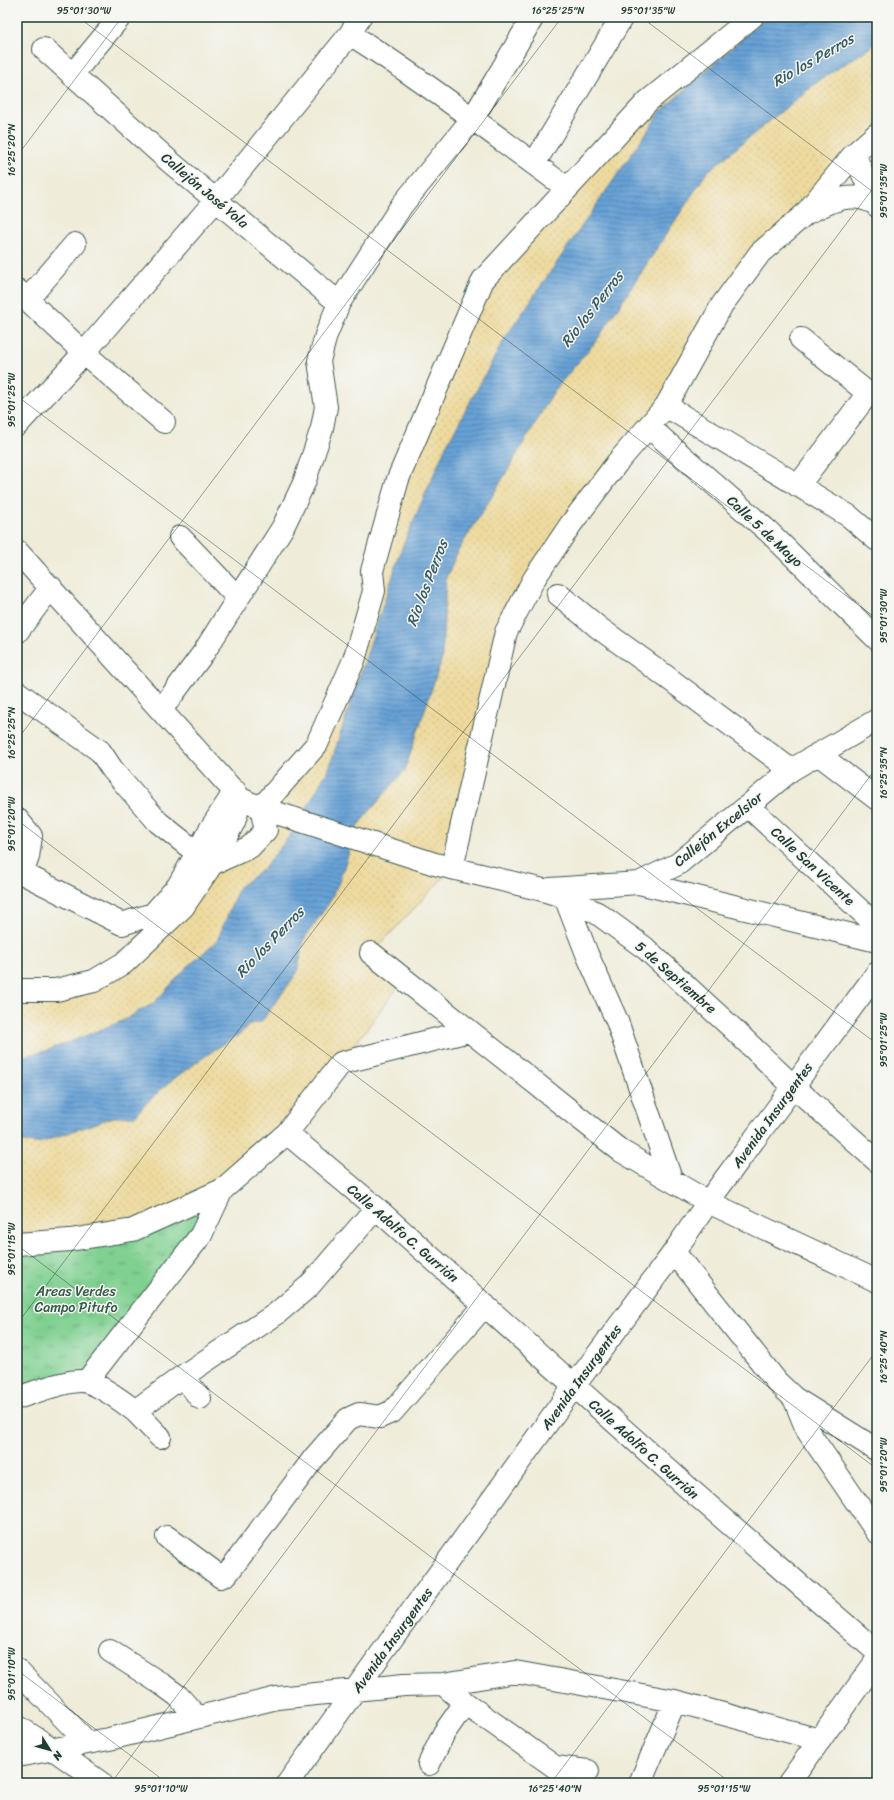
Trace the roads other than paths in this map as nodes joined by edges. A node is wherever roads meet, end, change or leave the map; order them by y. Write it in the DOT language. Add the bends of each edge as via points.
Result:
graph roads {
  1 [pos="120,17"];
  2 [pos="533,17"];
  3 [pos="622,17"];
  4 [pos="752,17"];
  5 [pos="355,25"];
  6 [pos="44,49"];
  7 [pos="72,74"];
  8 [pos="473,118"];
  9 [pos="877,134"];
  10 [pos="854,154"];
  11 [pos="534,164"];
  12 [pos="567,188"];
  13 [pos="216,200"];
  14 [pos="876,205"];
  15 [pos="805,214"];
  16 [pos="75,244"];
  17 [pos="22,295"];
  18 [pos="339,303"];
  19 [pos="801,339"];
  20 [pos="84,353"];
  21 [pos="666,406"];
  22 [pos="164,422"];
  23 [pos="17,425"];
  24 [pos="649,427"];
  25 [pos="798,486"];
  26 [pos="180,537"];
  27 [pos="877,540"];
  28 [pos="17,551"];
  29 [pos="51,587"];
  30 [pos="558,594"];
  31 [pos="238,598"];
  32 [pos="17,632"];
  33 [pos="877,639"];
  34 [pos="17,692"];
  35 [pos="161,710"];
  36 [pos="877,720"];
  37 [pos="818,754"];
  38 [pos="790,770"];
  39 [pos="238,795"];
  40 [pos="877,799"];
  41 [pos="748,806"];
  42 [pos="261,808"];
  43 [pos="17,819"];
  44 [pos="205,858"];
  45 [pos="443,866"];
  46 [pos="20,873"];
  47 [pos="639,883"];
  48 [pos="543,890"];
  49 [pos="565,897"];
  50 [pos="877,926"];
  51 [pos="877,941"];
  52 [pos="372,953"];
  53 [pos="877,973"];
  54 [pos="17,990"];
  55 [pos="469,1031"];
  56 [pos="793,1086"];
  57 [pos="287,1133"];
  58 [pos="877,1161"];
  59 [pos="671,1179"];
  60 [pos="222,1190"];
  61 [pos="708,1202"];
  62 [pos="376,1208"];
  63 [pos="17,1244"];
  64 [pos="674,1252"];
  65 [pos="877,1281"];
  66 [pos="485,1305"];
  67 [pos="183,1376"];
  68 [pos="87,1382"];
  69 [pos="574,1386"];
  70 [pos="17,1398"];
  71 [pos="200,1398"];
  72 [pos="794,1398"];
  73 [pos="135,1411"];
  74 [pos="160,1437"];
  75 [pos="877,1450"];
  76 [pos="877,1532"];
  77 [pos="167,1537"];
  78 [pos="110,1651"];
  79 [pos="877,1652"];
  80 [pos="877,1660"];
  81 [pos="17,1670"];
  82 [pos="443,1684"];
  83 [pos="355,1691"];
  84 [pos="675,1701"];
  85 [pos="464,1703"];
  86 [pos="197,1717"];
  87 [pos="17,1726"];
  88 [pos="820,1740"];
  89 [pos="88,1743"];
  90 [pos="53,1749"];
  91 [pos="17,1756"];
  92 [pos="428,1764"];
  93 [pos="588,1771"];
  94 [pos="101,1783"];
  95 [pos="288,1783"];
  96 [pos="640,1783"];
  97 [pos="789,1783"];
  1 -- 7 [label="street"];
  2 -- 8 [label="street"];
  3 -- 11 [label="street"];
  4 -- 12 [label="street" via="648,101"];
  5 -- 8 [label="street" via="385,55"];
  5 -- 13 [label="street"];
  6 -- 7 [label="street, Callejón José Yola"];
  7 -- 13 [label="street, Callejón José Yola"];
  8 -- 11 [label="street"];
  8 -- 18 [label="street" via="402,205"];
  9 -- 10 [label="street"];
  10 -- 14 [label="street"];
  10 -- 15 [label="street"];
  11 -- 12 [label="street"];
  12 -- 42 [label="street" via="483,280 398,479 372,571 374,591 354,660 317,744"];
  13 -- 18 [label="street, Callejón José Yola"];
  13 -- 20 [label="street"];
  14 -- 15 [label="street" via="866,198 839,198"];
  15 -- 21 [label="street" via="760,253 722,305"];
  16 -- 17 [label="street"];
  17 -- 20 [label="street"];
  18 -- 31 [label="street" via="319,360 326,407 304,483 283,527"];
  19 -- 25 [label="street" via="864,390 862,400"];
  20 -- 22 [label="street"];
  20 -- 23 [label="street"];
  21 -- 24 [label="street"];
  21 -- 25 [label="street"];
  24 -- 33 [label="street, Calle 5 de Mayo" via="769,532"];
  24 -- 45 [label="street" via="617,463 571,524 534,578 506,632"];
  25 -- 27 [label="street" via="849,516"];
  26 -- 31 [label="street"];
  28 -- 29 [label="street"];
  29 -- 32 [label="street"];
  29 -- 35 [label="street"];
  30 -- 38 [label="street" via="599,628"];
  31 -- 35 [label="street" via="204,652"];
  34 -- 44 [label="street" via="100,751 112,769 158,822"];
  35 -- 39 [label="street"];
  36 -- 37 [label="street, Callejón Excelsior"];
  37 -- 38 [label="street, Callejón Excelsior"];
  37 -- 40 [label="street"];
  38 -- 41 [label="street, Callejón Excelsior"];
  39 -- 42 [label="street, 5 de Septiembre"];
  39 -- 44 [label="street" via="234,822"];
  41 -- 47 [label="street, Callejón Excelsior" via="678,864"];
  41 -- 50 [label="street, Calle San Vicente"];
  42 -- 44 [label="street" via="266,830 250,847"];
  42 -- 45 [label="street, 5 de Septiembre"];
  43 -- 46 [label="street" via="31,836 28,857"];
  44 -- 46 [label="street" via="153,914 122,924"];
  44 -- 54 [label="street" via="183,906 124,963 94,981 56,990"];
  45 -- 48 [label="street, 5 de Septiembre"];
  47 -- 48 [label="street, Callejón Excelsior"];
  47 -- 51 [label="street"];
  48 -- 49 [label="street, 5 de Septiembre"];
  49 -- 56 [label="street, 5 de Septiembre" via="597,913 645,948"];
  49 -- 59 [label="street" via="617,1021"];
  52 -- 55 [label="street"];
  53 -- 56 [label="street, Avenida Insurgentes"];
  55 -- 57 [label="street" via="341,1063"];
  55 -- 59 [label="street" via="622,1151"];
  56 -- 58 [label="street, 5 de Septiembre"];
  56 -- 61 [label="street, Avenida Insurgentes"];
  57 -- 60 [label="street"];
  57 -- 62 [label="street, Calle Adolfo C. Gurrión"];
  59 -- 61 [label="street"];
  60 -- 63 [label="street" via="133,1230 70,1240"];
  60 -- 68 [label="street" via="201,1235"];
  61 -- 64 [label="street, Avenida Insurgentes"];
  61 -- 65 [label="street"];
  62 -- 66 [label="street, Calle Adolfo C. Gurrión"];
  62 -- 67 [label="street" via="309,1286 276,1314"];
  64 -- 69 [label="street, Avenida Insurgentes"];
  64 -- 72 [label="street" via="777,1382"];
  66 -- 69 [label="street, Calle Adolfo C. Gurrión"];
  66 -- 77 [label="street" via="393,1411 380,1417 359,1414 348,1419 314,1458 227,1574 221,1577"];
  67 -- 71 [label="street"];
  67 -- 73 [label="street"];
  68 -- 70 [label="street" via="60,1384"];
  68 -- 73 [label="street"];
  69 -- 79 [label="street, Calle Adolfo C. Gurrión"];
  69 -- 83 [label="street, Avenida Insurgentes"];
  72 -- 75 [label="street"];
  72 -- 76 [label="street" via="807,1430"];
  73 -- 74 [label="street"];
  78 -- 86 [label="street" via="163,1684"];
  80 -- 88 [label="street"];
  81 -- 89 [label="street"];
  82 -- 83 [label="street" via="404,1685"];
  82 -- 84 [label="street" via="515,1672"];
  82 -- 85 [label="street"];
  83 -- 86 [label="street" via="277,1698"];
  83 -- 95 [label="street, Avenida Insurgentes"];
  84 -- 88 [label="street"];
  84 -- 96 [label="street"];
  85 -- 92 [label="street"];
  85 -- 93 [label="street" via="555,1767"];
  86 -- 89 [label="street"];
  87 -- 90 [label="street"];
  88 -- 97 [label="street"];
  89 -- 90 [label="street"];
  90 -- 91 [label="street"];
  90 -- 94 [label="street"];
}
